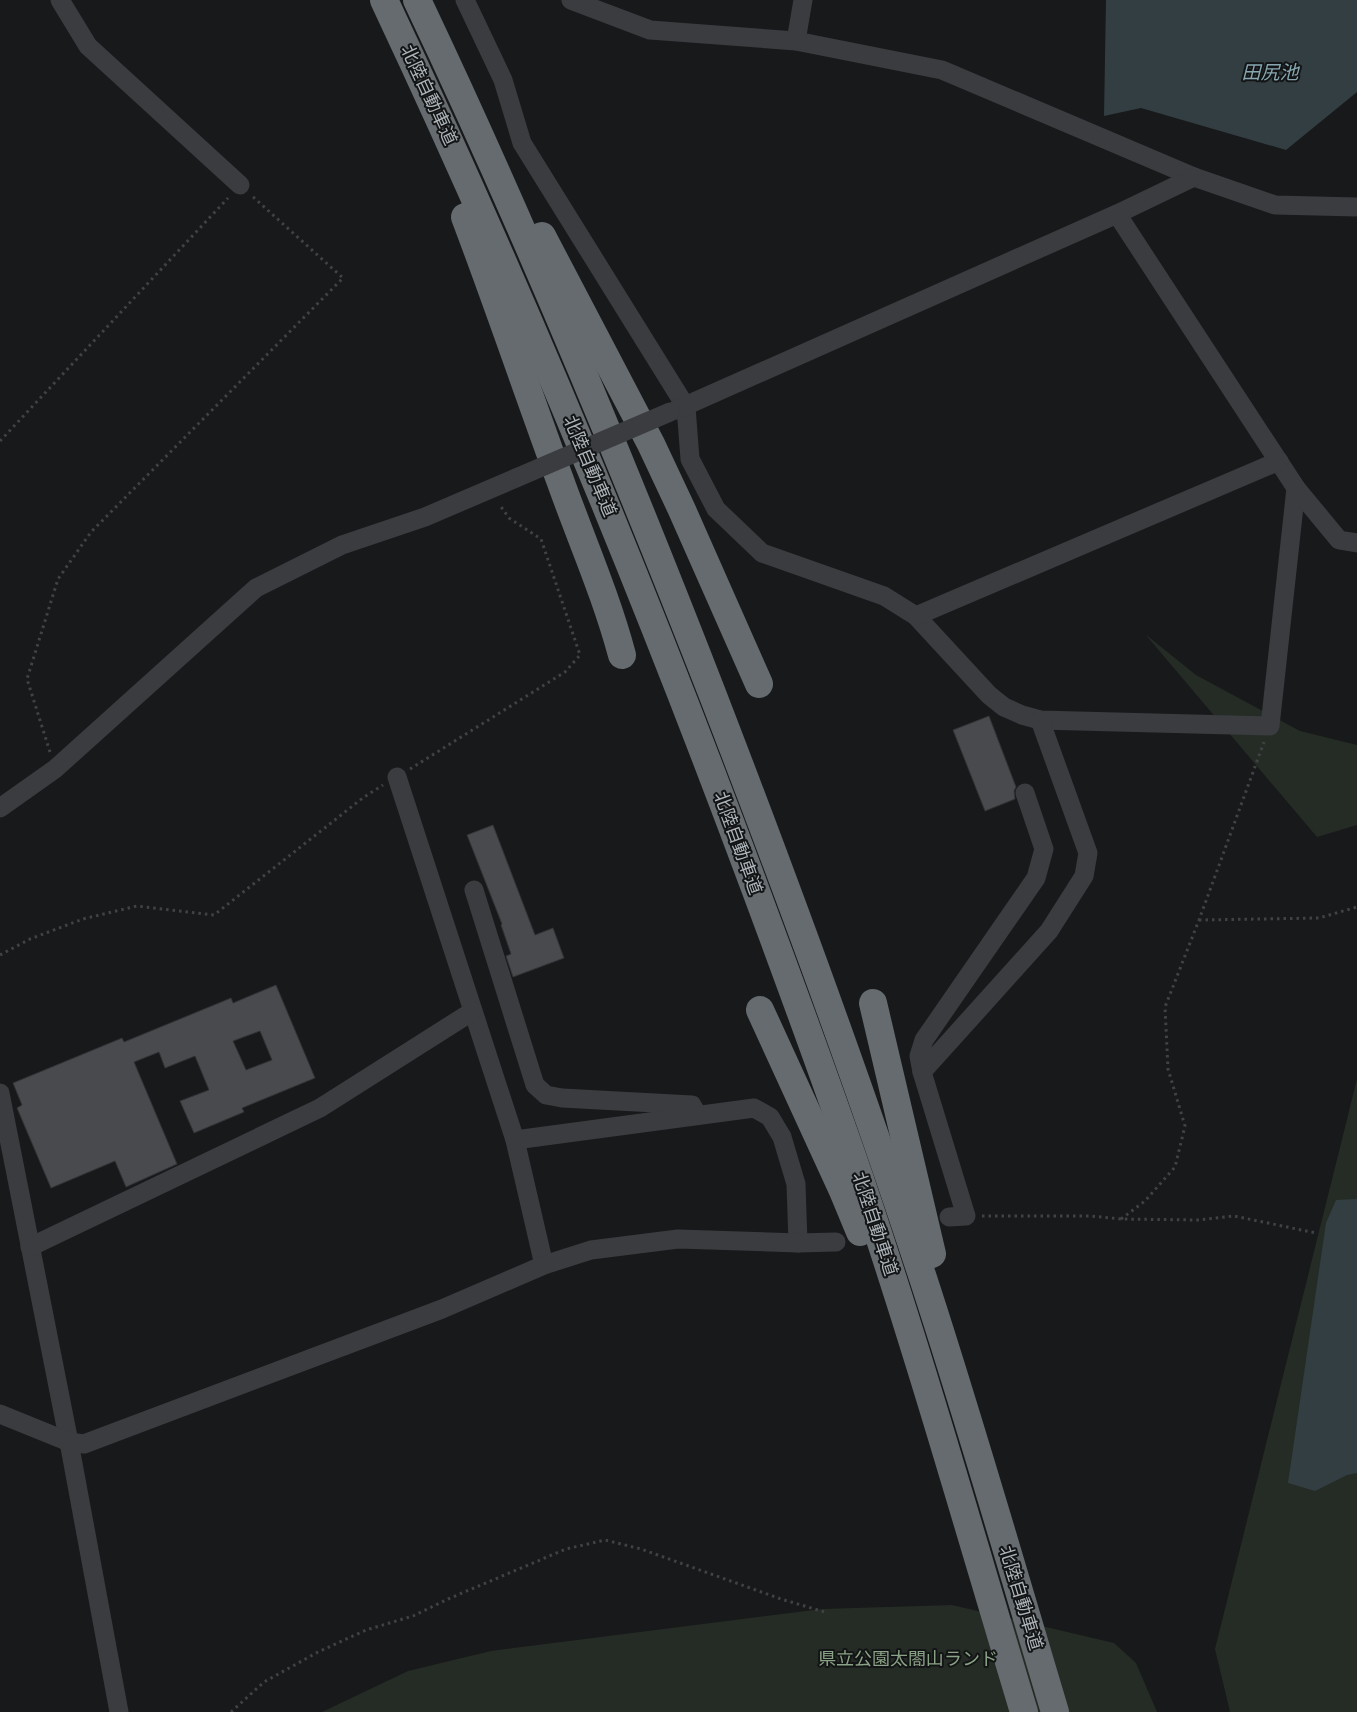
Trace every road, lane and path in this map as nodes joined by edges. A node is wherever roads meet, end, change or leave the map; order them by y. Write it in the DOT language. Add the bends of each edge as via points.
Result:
graph roads {
  1 [pos="60,0"];
  2 [pos="377,0"];
  3 [pos="384,0"];
  4 [pos="465,0"];
  5 [pos="571,0"];
  6 [pos="803,0"];
  7 [pos="418,2"];
  8 [pos="796,42"];
  9 [pos="1194,177"];
  10 [pos="240,185"];
  11 [pos="1357,206"];
  12 [pos="1117,214"];
  13 [pos="678,410"];
  14 [pos="0,441"];
  15 [pos="1279,461"];
  16 [pos="1296,488"];
  17 [pos="488,490"];
  18 [pos="1357,543"];
  19 [pos="916,616"];
  20 [pos="622,655"];
  21 [pos="759,684"];
  22 [pos="1040,720"];
  23 [pos="1270,726"];
  24 [pos="55,769"];
  25 [pos="397,777"];
  26 [pos="1025,793"];
  27 [pos="0,808"];
  28 [pos="474,890"];
  29 [pos="1357,908"];
  30 [pos="1199,920"];
  31 [pos="0,954"];
  32 [pos="873,1003"];
  33 [pos="760,1010"];
  34 [pos="473,1011"];
  35 [pos="922,1072"];
  36 [pos="0,1093"];
  37 [pos="698,1115"];
  38 [pos="515,1140"];
  39 [pos="958,1217"];
  40 [pos="1121,1220"];
  41 [pos="1316,1233"];
  42 [pos="836,1242"];
  43 [pos="798,1243"];
  44 [pos="30,1247"];
  45 [pos="544,1265"];
  46 [pos="0,1414"];
  47 [pos="69,1442"];
  48 [pos="966,1516"];
  49 [pos="828,1613"];
  50 [pos="119,1712"];
  51 [pos="231,1712"];
  52 [pos="1024,1712"];
  53 [pos="1055,1712"];
  1 -- 10 [label="street" via="88,46"];
  2 -- 20 [label="highway" via="446,164"];
  3 -- 48 [label="highway, 北陸自動車道" via="524,307 631,565 720,794 858,1174"];
  4 -- 13 [label="street" via="503,80 522,143"];
  5 -- 8 [label="street" via="650,30"];
  6 -- 8 [label="street"];
  7 -- 21 [label="highway" via="651,444"];
  7 -- 53 [label="highway, 北陸自動車道" via="603,421 751,793 842,1042 923,1278"];
  8 -- 9 [label="street" via="942,70"];
  9 -- 11 [label="street" via="1275,205"];
  9 -- 12 [label="street"];
  10 -- 14 [label="path"];
  10 -- 24 [label="path" via="343,278 91,532 58,579 27,679"];
  12 -- 13 [label="street"];
  12 -- 15 [label="street"];
  13 -- 17 [label="street, bridge"];
  13 -- 19 [label="street" via="690,459 711,501 762,553 884,596"];
  15 -- 16 [label="street"];
  15 -- 19 [label="street"];
  16 -- 18 [label="street" via="1339,540"];
  16 -- 23 [label="street"];
  17 -- 24 [label="street" via="425,517 342,545 256,588"];
  17 -- 25 [label="path" via="509,518 541,538 580,655 565,672"];
  19 -- 22 [label="street" via="1004,707"];
  22 -- 23 [label="street"];
  22 -- 35 [label="street" via="1088,853 1084,876 1049,931"];
  23 -- 30 [label="path"];
  24 -- 27 [label="street"];
  25 -- 31 [label="path" via="364,797 214,915 137,906 83,919"];
  25 -- 34 [label="street"];
  26 -- 35 [label="street" via="1044,849 1036,878 924,1040 919,1056"];
  28 -- 37 [label="street" via="535,1085 546,1095 562,1098 692,1105"];
  29 -- 30 [label="path" via="1318,918"];
  30 -- 40 [label="path" via="1165,1007 1168,1069 1185,1126 1175,1166 1145,1200"];
  32 -- 53 [label="highway" via="939,1280 1026,1589"];
  33 -- 48 [label="highway" via="878,1275"];
  34 -- 38 [label="street"];
  34 -- 44 [label="street" via="320,1108"];
  35 -- 39 [label="street"];
  36 -- 44 [label="street"];
  37 -- 38 [label="street"];
  37 -- 43 [label="street" via="754,1108 770,1117 782,1137 796,1184"];
  38 -- 45 [label="street"];
  39 -- 40 [label="path" via="1090,1216"];
  40 -- 41 [label="path" via="1199,1220 1234,1216"];
  42 -- 43 [label="street"];
  43 -- 45 [label="street" via="678,1239 591,1250"];
  44 -- 47 [label="street"];
  45 -- 47 [label="street" via="442,1308 84,1444"];
  46 -- 47 [label="street"];
  47 -- 50 [label="street"];
  48 -- 52 [label="highway, 北陸自動車道"];
  49 -- 51 [label="path" via="641,1549 605,1540 566,1549 412,1616 366,1630 318,1652 264,1682"];
}
